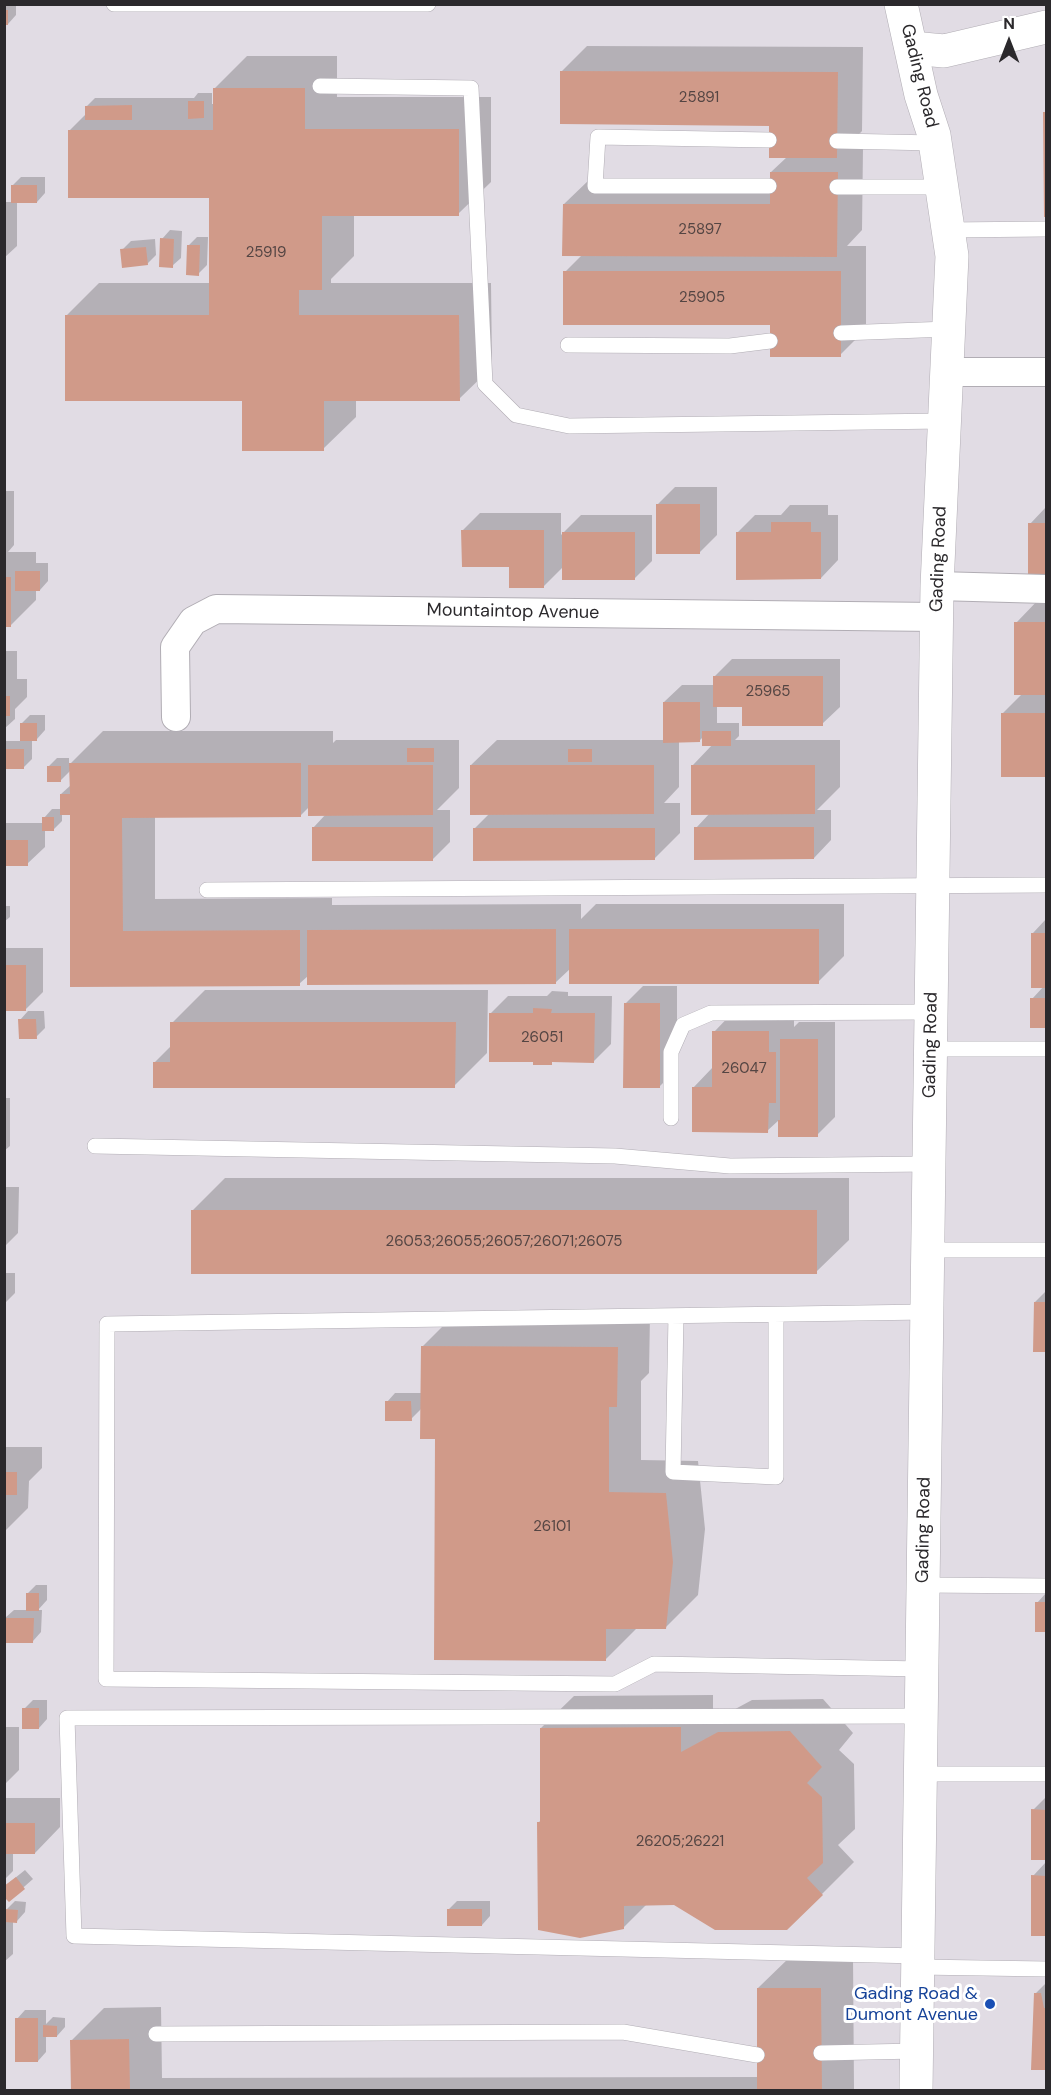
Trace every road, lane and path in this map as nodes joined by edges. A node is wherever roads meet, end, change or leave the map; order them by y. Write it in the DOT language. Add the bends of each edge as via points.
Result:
graph roads {
  1 [pos="114,4"];
  2 [pos="428,4"];
  3 [pos="901,4"];
  4 [pos="1047,27"];
  5 [pos="912,48"];
  6 [pos="320,86"];
  7 [pos="770,140"];
  8 [pos="837,141"];
  9 [pos="935,142"];
  10 [pos="770,186"];
  11 [pos="837,187"];
  12 [pos="942,187"];
  13 [pos="1047,229"];
  14 [pos="948,230"];
  15 [pos="948,329"];
  16 [pos="841,333"];
  17 [pos="770,341"];
  18 [pos="568,345"];
  19 [pos="947,372"];
  20 [pos="1047,372"];
  21 [pos="944,421"];
  22 [pos="1047,589"];
  23 [pos="937,601"];
  24 [pos="176,717"];
  25 [pos="933,885"];
  26 [pos="1047,885"];
  27 [pos="207,890"];
  28 [pos="932,1012"];
  29 [pos="931,1049"];
  30 [pos="1047,1049"];
  31 [pos="671,1118"];
  32 [pos="95,1146"];
  33 [pos="930,1164"];
  34 [pos="928,1250"];
  35 [pos="1047,1250"];
  36 [pos="927,1312"];
  37 [pos="776,1315"];
  38 [pos="676,1316"];
  39 [pos="923,1585"];
  40 [pos="1047,1586"];
  41 [pos="922,1669"];
  42 [pos="921,1716"];
  43 [pos="921,1774"];
  44 [pos="1047,1774"];
  45 [pos="918,1961"];
  46 [pos="1047,1969"];
  47 [pos="156,2034"];
  48 [pos="917,2051"];
  49 [pos="821,2053"];
  50 [pos="757,2055"];
  51 [pos="916,2091"];
  1 -- 2 [label="lane"];
  3 -- 5 [label="main road, Gading Road"];
  4 -- 5 [label="main road" via="944,51"];
  5 -- 9 [label="main road, Gading Road"];
  6 -- 21 [label="lane" via="471,88 485,384 516,415 569,426"];
  7 -- 10 [label="lane" via="598,136 595,186"];
  8 -- 9 [label="lane"];
  9 -- 12 [label="main road, Gading Road"];
  11 -- 12 [label="lane"];
  12 -- 14 [label="main road, Gading Road"];
  13 -- 14 [label="lane"];
  14 -- 15 [label="main road, Gading Road" via="952,256"];
  15 -- 16 [label="lane"];
  15 -- 19 [label="main road, Gading Road"];
  17 -- 18 [label="lane" via="730,346"];
  19 -- 20 [label="street"];
  19 -- 21 [label="main road, Gading Road"];
  21 -- 23 [label="main road, Gading Road"];
  22 -- 23 [label="street, Mountaintop Avenue"];
  23 -- 24 [label="street, Mountaintop Avenue" via="216,609 193,621 175,647"];
  23 -- 25 [label="main road, Gading Road"];
  25 -- 26 [label="lane"];
  25 -- 27 [label="lane"];
  25 -- 28 [label="main road, Gading Road"];
  28 -- 29 [label="main road, Gading Road"];
  28 -- 31 [label="lane" via="711,1013 683,1025 671,1053"];
  29 -- 30 [label="lane"];
  29 -- 33 [label="main road, Gading Road"];
  32 -- 33 [label="lane" via="615,1156 730,1166"];
  33 -- 34 [label="main road, Gading Road"];
  34 -- 35 [label="lane"];
  34 -- 36 [label="main road, Gading Road"];
  36 -- 37 [label="lane"];
  36 -- 39 [label="main road, Gading Road"];
  37 -- 38 [label="lane"];
  37 -- 38 [label="lane" via="776,1477 673,1472"];
  38 -- 41 [label="lane" via="107,1324 106,1679 615,1684 654,1664"];
  39 -- 40 [label="lane"];
  39 -- 41 [label="main road, Gading Road"];
  41 -- 42 [label="main road, Gading Road"];
  42 -- 43 [label="main road, Gading Road"];
  42 -- 45 [label="lane" via="67,1718 74,1936"];
  43 -- 44 [label="lane"];
  43 -- 45 [label="main road, Gading Road"];
  45 -- 46 [label="lane"];
  45 -- 48 [label="main road, Gading Road"];
  47 -- 50 [label="lane" via="623,2032"];
  48 -- 49 [label="lane"];
  48 -- 51 [label="main road, Gading Road"];
}
